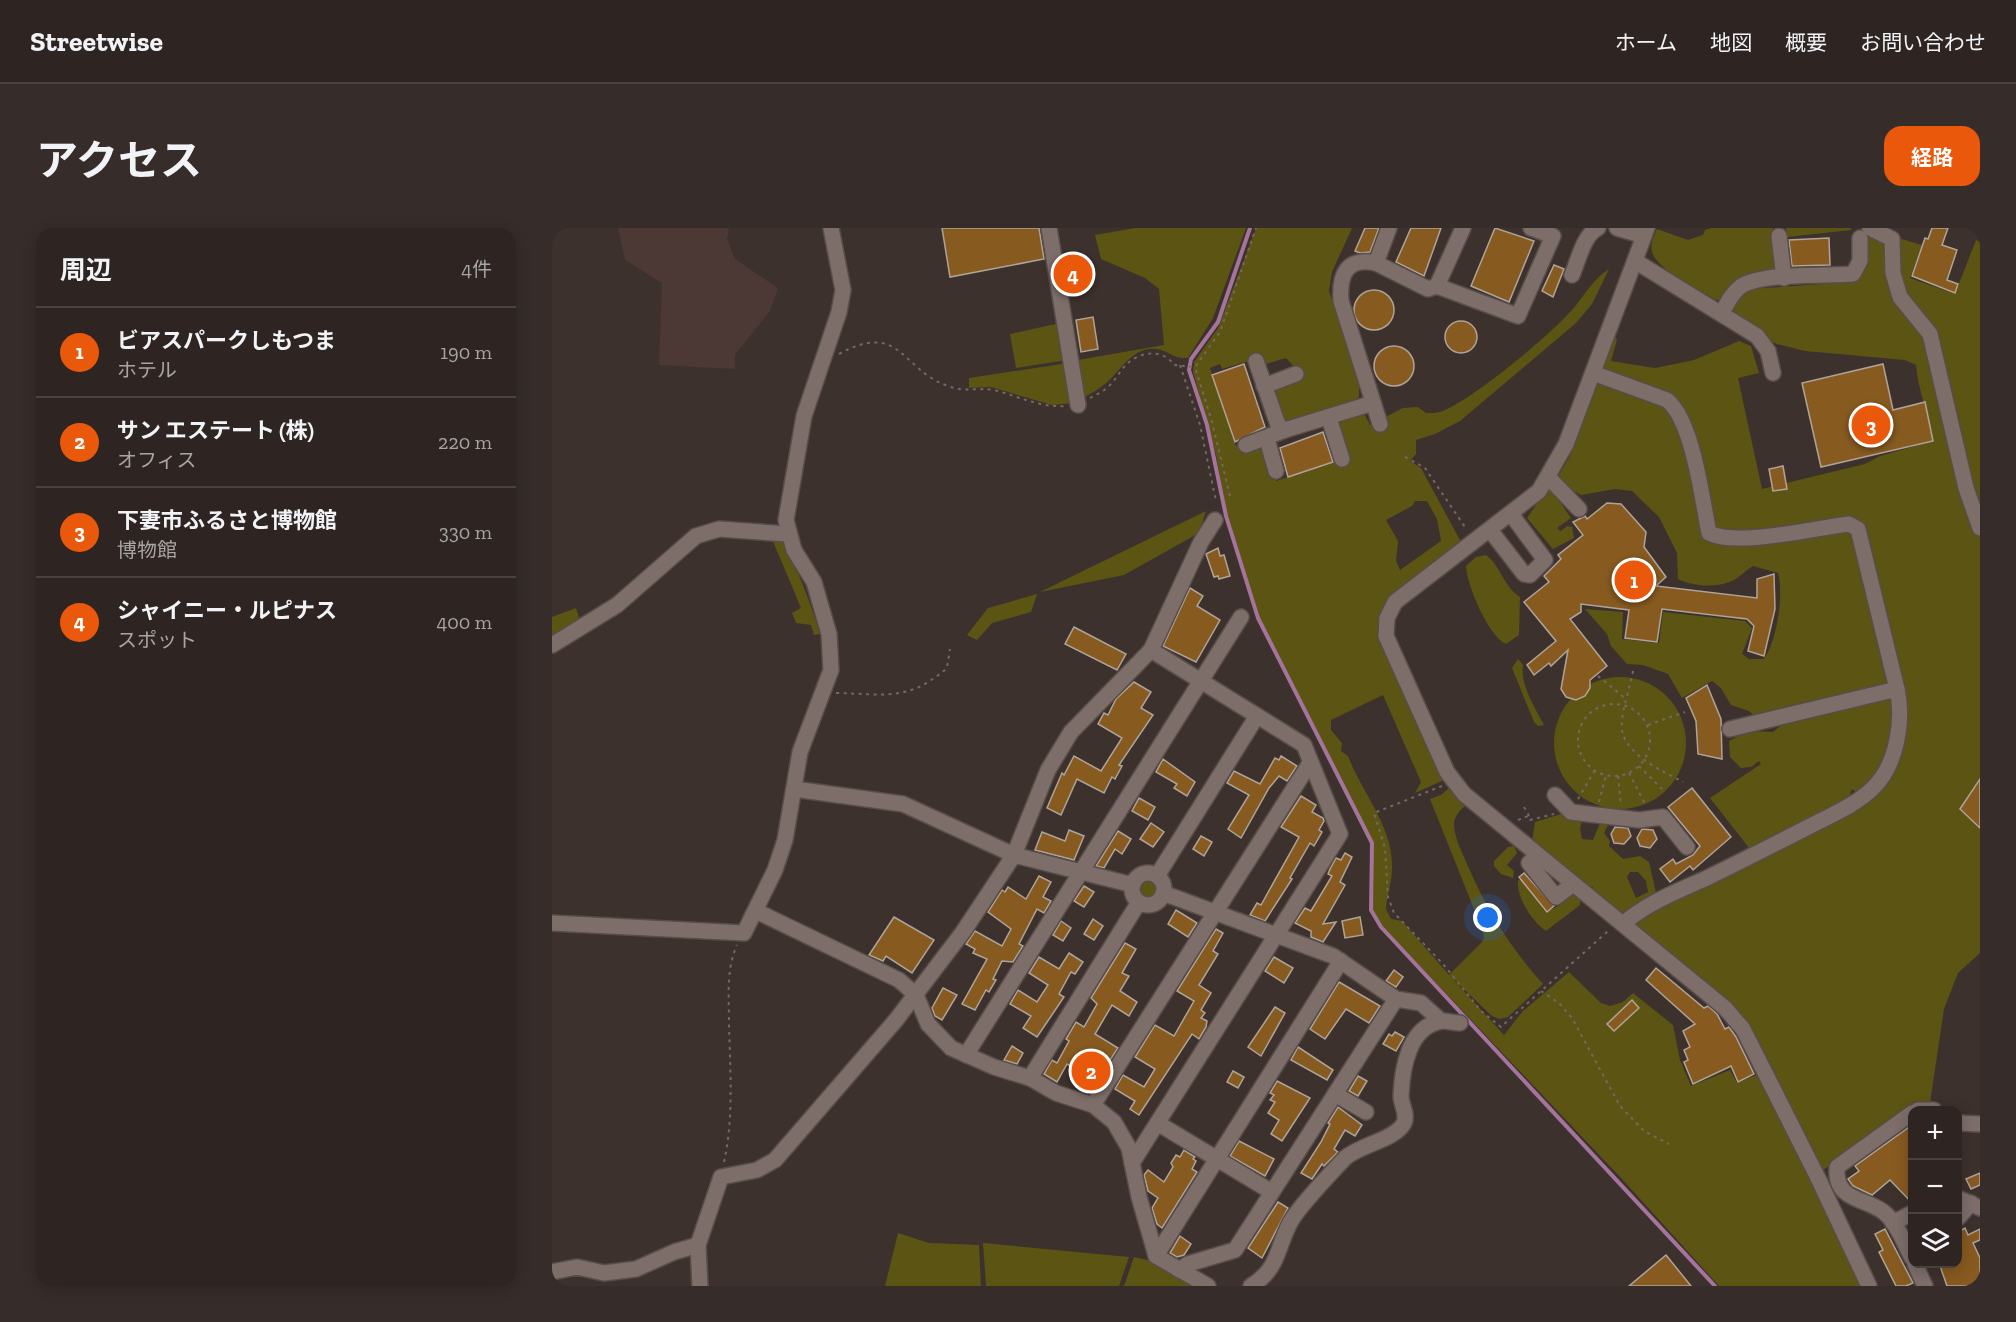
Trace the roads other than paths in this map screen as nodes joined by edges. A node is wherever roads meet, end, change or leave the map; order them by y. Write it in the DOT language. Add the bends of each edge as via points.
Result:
graph roads {
  1 [pos="831,228"];
  2 [pos="1049,228"];
  3 [pos="1389,228"];
  4 [pos="1463,228"];
  5 [pos="1532,228"];
  6 [pos="1598,228"];
  7 [pos="1617,228"];
  8 [pos="1645,232"];
  9 [pos="1865,233"];
  10 [pos="1779,236"];
  11 [pos="1635,261"];
  12 [pos="1376,263"];
  13 [pos="1572,275"];
  14 [pos="1784,278"];
  15 [pos="1437,286"];
  16 [pos="1722,313"];
  17 [pos="1256,361"];
  18 [pos="1593,373"];
  19 [pos="1773,373"];
  20 [pos="1296,374"];
  21 [pos="1264,386"];
  22 [pos="1373,403"];
  23 [pos="1078,405"];
  24 [pos="1329,418"];
  25 [pos="1380,424"];
  26 [pos="1285,430"];
  27 [pos="1267,439"];
  28 [pos="1246,446"];
  29 [pos="1342,459"];
  30 [pos="1276,471"];
  31 [pos="1548,477"];
  32 [pos="1579,509"];
  33 [pos="1511,514"];
  34 [pos="1215,520"];
  35 [pos="1980,528"];
  36 [pos="1490,530"];
  37 [pos="788,534"];
  38 [pos="1241,617"];
  39 [pos="552,645"];
  40 [pos="1151,650"];
  41 [pos="1202,680"];
  42 [pos="1897,689"];
  43 [pos="1257,716"];
  44 [pos="1730,729"];
  45 [pos="1310,763"];
  46 [pos="794,789"];
  47 [pos="1563,805"];
  48 [pos="1687,847"];
  49 [pos="1014,855"];
  50 [pos="1081,874"];
  51 [pos="1157,876"];
  52 [pos="1133,885"];
  53 [pos="1163,893"];
  54 [pos="1139,902"];
  55 [pos="756,911"];
  56 [pos="1213,912"];
  57 [pos="552,923"];
  58 [pos="1621,923"];
  59 [pos="1277,937"];
  60 [pos="1341,961"];
  61 [pos="916,995"];
  62 [pos="1396,999"];
  63 [pos="1441,1021"];
  64 [pos="1460,1023"];
  65 [pos="966,1056"];
  66 [pos="1030,1078"];
  67 [pos="1335,1094"];
  68 [pos="1093,1105"];
  69 [pos="1366,1112"];
  70 [pos="1908,1116"];
  71 [pos="1962,1123"];
  72 [pos="1159,1124"];
  73 [pos="1980,1124"];
  74 [pos="1217,1158"];
  75 [pos="1132,1163"];
  76 [pos="1272,1192"];
  77 [pos="1910,1214"];
  78 [pos="1893,1223"];
  79 [pos="698,1245"];
  80 [pos="1908,1251"];
  81 [pos="1156,1256"];
  82 [pos="1917,1268"];
  83 [pos="1179,1270"];
  84 [pos="552,1272"];
  85 [pos="700,1286"];
  86 [pos="1208,1286"];
  87 [pos="1251,1286"];
  88 [pos="1869,1286"];
  89 [pos="1925,1286"];
  1 -- 37 [label="street" via="843,290 804,416 786,520"];
  2 -- 23 [label="street"];
  3 -- 12 [label="street"];
  4 -- 15 [label="street"];
  5 -- 15 [label="street" via="1553,236 1518,316"];
  6 -- 13 [label="street" via="1593,230"];
  7 -- 8 [label="street"];
  8 -- 11 [label="street"];
  9 -- 14 [label="street" via="1860,261 1853,274"];
  9 -- 35 [label="street" via="1892,239 1893,273 1900,297 1930,334 1966,488"];
  10 -- 14 [label="street"];
  11 -- 16 [label="street"];
  11 -- 18 [label="street"];
  12 -- 15 [label="street" via="1428,289"];
  12 -- 22 [label="street" via="1354,264 1342,274 1340,283 1341,301"];
  14 -- 16 [label="street" via="1744,284"];
  16 -- 19 [label="street" via="1757,336 1768,351"];
  17 -- 21 [label="street"];
  18 -- 31 [label="street" via="1566,444"];
  18 -- 42 [label="street" via="1667,400 1677,408 1686,427 1709,534 1720,539 1740,539 1849,524 1858,529"];
  20 -- 21 [label="street"];
  21 -- 26 [label="street" via="1278,425"];
  22 -- 24 [label="street"];
  22 -- 25 [label="street"];
  24 -- 26 [label="street"];
  24 -- 29 [label="street"];
  26 -- 27 [label="street"];
  27 -- 28 [label="street"];
  27 -- 30 [label="street"];
  31 -- 32 [label="street"];
  31 -- 33 [label="street" via="1539,491"];
  33 -- 36 [label="street"];
  33 -- 36 [label="street" via="1545,560 1530,574 1524,574"];
  34 -- 40 [label="street"];
  36 -- 58 [label="street" via="1395,602 1387,618 1386,636 1452,779 1464,794"];
  37 -- 39 [label="street" via="719,529 696,536 617,605"];
  37 -- 46 [label="street" via="814,582 829,633 831,670 800,752"];
  38 -- 41 [label="street"];
  40 -- 41 [label="street"];
  40 -- 49 [label="street" via="1071,732 1048,770"];
  41 -- 43 [label="street"];
  41 -- 50 [label="street"];
  42 -- 44 [label="street"];
  42 -- 58 [label="street" via="1897,734 1890,762 1873,788 1843,809 1649,905"];
  43 -- 45 [label="street" via="1304,745"];
  43 -- 51 [label="street"];
  45 -- 56 [label="street"];
  45 -- 59 [label="street" via="1340,834"];
  46 -- 49 [label="street" via="903,804"];
  46 -- 55 [label="street" via="785,840"];
  47 -- 48 [label="street" via="1595,816 1653,820 1663,817"];
  49 -- 50 [label="street"];
  49 -- 61 [label="street"];
  50 -- 52 [label="street"];
  50 -- 65 [label="street"];
  51 -- 52 [label="street" via="1143,874"];
  51 -- 53 [label="street"];
  52 -- 54 [label="street"];
  53 -- 54 [label="street" via="1154,904"];
  53 -- 56 [label="street"];
  54 -- 66 [label="street"];
  55 -- 57 [label="street" via="744,933"];
  55 -- 61 [label="street" via="899,980"];
  56 -- 59 [label="street"];
  56 -- 68 [label="street"];
  58 -- 88 [label="street" via="1725,1008 1743,1029"];
  59 -- 60 [label="street"];
  59 -- 72 [label="street"];
  60 -- 62 [label="street"];
  60 -- 74 [label="street"];
  61 -- 65 [label="street" via="928,1024 941,1040"];
  61 -- 79 [label="street" via="775,1160 757,1170 721,1177"];
  62 -- 63 [label="street" via="1421,1003"];
  62 -- 67 [label="street"];
  63 -- 64 [label="street"];
  63 -- 87 [label="street" via="1418,1035 1411,1047 1403,1071 1404,1123 1395,1132 1347,1156 1291,1220 1275,1264"];
  65 -- 66 [label="street"];
  66 -- 68 [label="street" via="1056,1093"];
  67 -- 69 [label="street"];
  67 -- 76 [label="street"];
  68 -- 75 [label="street" via="1114,1122 1129,1148"];
  70 -- 78 [label="street" via="1837,1167 1836,1177 1844,1192 1886,1213"];
  71 -- 73 [label="street"];
  72 -- 74 [label="street"];
  72 -- 75 [label="street"];
  74 -- 76 [label="street"];
  74 -- 81 [label="street"];
  75 -- 81 [label="street"];
  76 -- 83 [label="street" via="1235,1250"];
  77 -- 78 [label="street"];
  78 -- 80 [label="street"];
  79 -- 84 [label="street" via="636,1269 604,1273 577,1267"];
  79 -- 85 [label="street"];
  81 -- 83 [label="street"];
  82 -- 89 [label="street"];
  83 -- 86 [label="street"];
}
